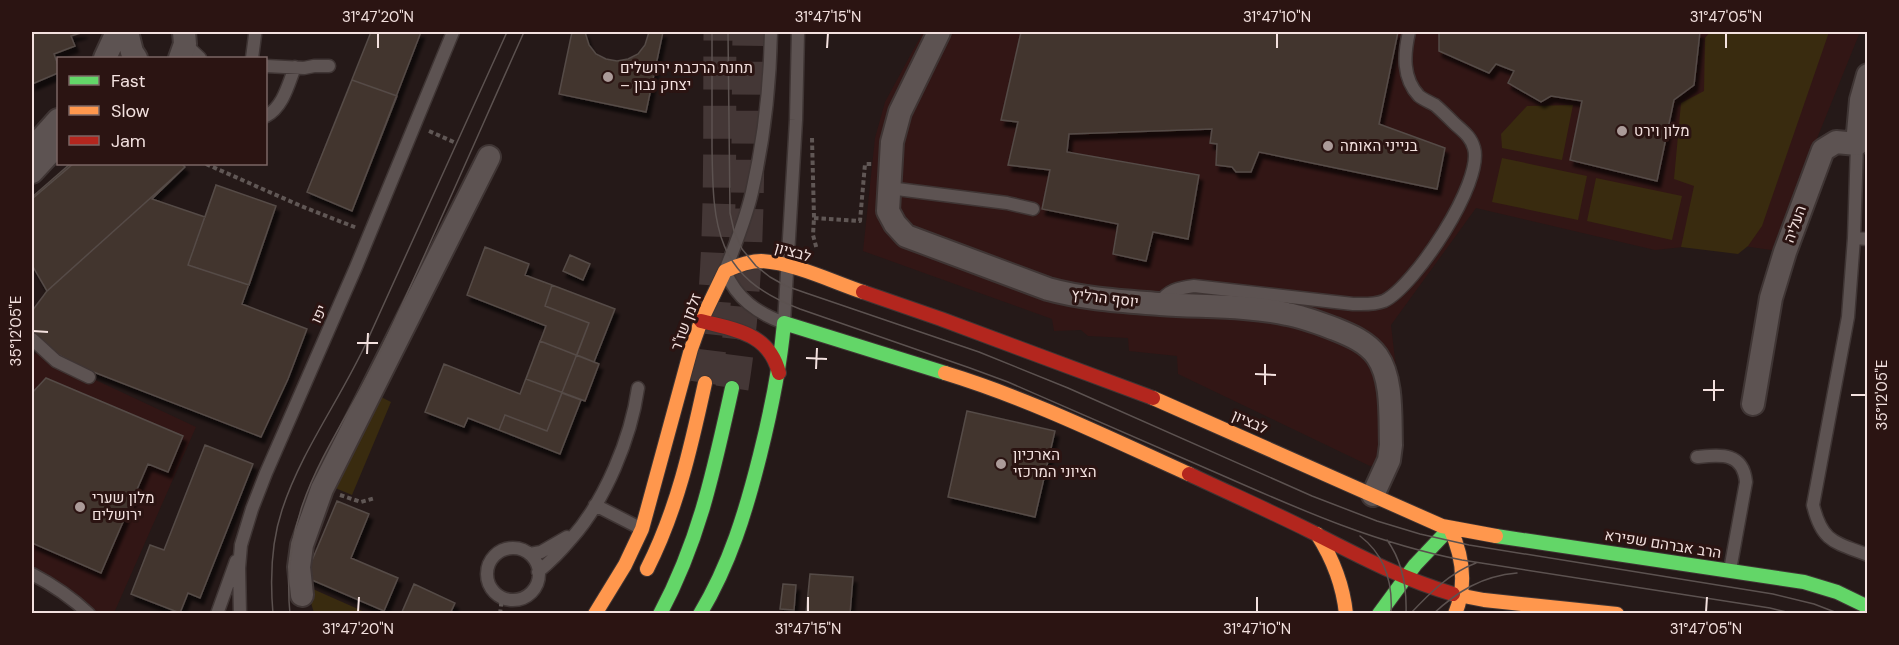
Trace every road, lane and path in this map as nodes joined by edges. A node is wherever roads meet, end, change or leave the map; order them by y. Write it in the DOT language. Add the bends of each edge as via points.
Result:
graph roads {
  1 [pos="117,32"];
  2 [pos="127,32"];
  3 [pos="453,32"];
  4 [pos="771,32"];
  5 [pos="798,32"];
  6 [pos="939,32"];
  7 [pos="1409,32"];
  8 [pos="255,35"];
  9 [pos="105,57"];
  10 [pos="135,57"];
  11 [pos="252,57"];
  12 [pos="267,66"];
  13 [pos="329,66"];
  14 [pos="295,68"];
  15 [pos="1868,75"];
  16 [pos="267,116"];
  17 [pos="57,121"];
  18 [pos="429,131"];
  19 [pos="456,143"];
  20 [pos="1857,144"];
  21 [pos="57,145"];
  22 [pos="32,148"];
  23 [pos="489,157"];
  24 [pos="865,164"];
  25 [pos="208,165"];
  26 [pos="32,172"];
  27 [pos="889,188"];
  28 [pos="1032,209"];
  29 [pos="814,218"];
  30 [pos="344,223"];
  31 [pos="1854,238"];
  32 [pos="1868,239"];
  33 [pos="787,266"];
  34 [pos="725,271"];
  35 [pos="1159,304"];
  36 [pos="701,321"];
  37 [pos="784,323"];
  38 [pos="32,339"];
  39 [pos="36,353"];
  40 [pos="779,373"];
  41 [pos="89,377"];
  42 [pos="705,383"];
  43 [pos="638,388"];
  44 [pos="732,388"];
  45 [pos="1753,404"];
  46 [pos="1697,457"];
  47 [pos="322,489"];
  48 [pos="1373,495"];
  49 [pos="375,498"];
  50 [pos="596,506"];
  51 [pos="584,523"];
  52 [pos="1450,528"];
  53 [pos="642,529"];
  54 [pos="1317,534"];
  55 [pos="241,545"];
  56 [pos="530,554"];
  57 [pos="1868,555"];
  58 [pos="1730,571"];
  59 [pos="538,572"];
  60 [pos="32,574"];
  61 [pos="643,578"];
  62 [pos="1404,578"];
  63 [pos="302,595"];
  64 [pos="1461,596"];
  65 [pos="502,597"];
  66 [pos="1864,604"];
  67 [pos="89,614"];
  68 [pos="217,614"];
  69 [pos="240,614"];
  70 [pos="500,614"];
  71 [pos="595,614"];
  72 [pos="660,614"];
  73 [pos="699,614"];
  74 [pos="1347,614"];
  75 [pos="1379,614"];
  76 [pos="1455,614"];
  77 [pos="1617,614"];
  1 -- 9 [label="street"];
  2 -- 10 [label="street"];
  3 -- 55 [label="lane, יפו" via="266,473"];
  4 -- 34 [label="lane, זלמן שז\"ר" via="757,172"];
  5 -- 33 [label="lane"];
  6 -- 27 [label="street, יוסף הרליץ" via="894,129"];
  7 -- 35 [label="lane" via="1405,67 1409,82 1420,97 1470,136 1475,161 1460,208 1405,283 1385,300 1372,304 1194,286 1170,291"];
  8 -- 11 [label="lane"];
  12 -- 14 [label="lane"];
  13 -- 14 [label="lane"];
  14 -- 16 [label="lane" via="281,102"];
  15 -- 20 [label="street"];
  17 -- 22 [label="street"];
  18 -- 19 [label="path"];
  20 -- 31 [label="lane"];
  20 -- 45 [label="street, העליה" via="1830,144 1818,160 1771,298"];
  21 -- 26 [label="street"];
  23 -- 47 [label="street"];
  24 -- 29 [label="path" via="860,222"];
  25 -- 30 [label="path"];
  27 -- 28 [label="lane"];
  27 -- 35 [label="street, יוסף הרליץ" via="888,211 906,236 1066,294"];
  31 -- 32 [label="lane"];
  31 -- 57 [label="lane" via="1848,317 1813,505 1822,532 1833,542"];
  33 -- 34 [label="street, לבציון" via="752,261"];
  33 -- 37 [label="lane"];
  33 -- 48 [label="street, לבציון" via="1136,391"];
  34 -- 36 [label="street, זלמן שז\"ר"];
  34 -- 37 [label="lane" via="747,303"];
  35 -- 48 [label="street, יוסף הרליץ" via="1285,314 1348,334 1369,347 1385,376 1391,445 1389,460"];
  36 -- 40 [label="street" via="764,342 775,355"];
  36 -- 53 [label="street, זלמן שז\"ר"];
  37 -- 40 [label="street"];
  37 -- 54 [label="street" via="988,386 1160,460"];
  38 -- 39 [label="lane"];
  39 -- 41 [label="lane"];
  40 -- 73 [label="street" via="744,518 729,559"];
  42 -- 61 [label="street" via="678,499"];
  43 -- 50 [label="lane" via="627,432"];
  44 -- 72 [label="street" via="696,536"];
  46 -- 58 [label="lane" via="1722,454 1732,458 1745,473"];
  47 -- 49 [label="path" via="361,502"];
  47 -- 63 [label="street" via="302,545"];
  48 -- 52 [label="street, לבציון"];
  50 -- 51 [label="lane"];
  50 -- 53 [label="lane"];
  51 -- 56 [label="lane" via="555,545"];
  51 -- 59 [label="lane"];
  52 -- 58 [label="street, הרב אברהם שפירא"];
  52 -- 62 [label="street"];
  52 -- 64 [label="street" via="1461,552"];
  53 -- 71 [label="street, זלמן שז\"ר"];
  54 -- 62 [label="street"];
  54 -- 74 [label="street" via="1333,561"];
  55 -- 68 [label="lane"];
  55 -- 69 [label="lane, יפו"];
  56 -- 59 [label="lane"];
  56 -- 65 [label="lane" via="515,548 494,556 488,579"];
  58 -- 66 [label="street, הרב אברהם שפירא" via="1804,582"];
  59 -- 65 [label="lane" via="536,585 526,596"];
  60 -- 67 [label="lane" via="72,598"];
  62 -- 64 [label="street"];
  62 -- 75 [label="street"];
  64 -- 76 [label="street"];
  64 -- 77 [label="street"];
  65 -- 70 [label="path"];
}
